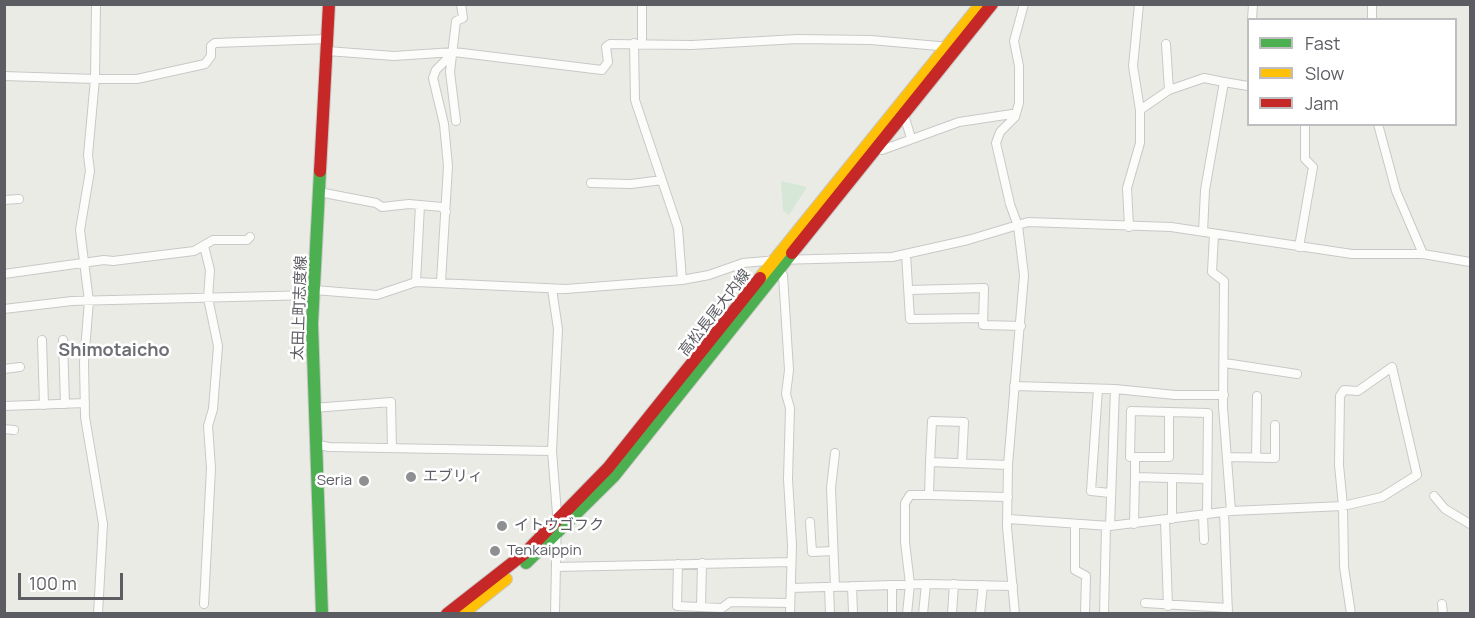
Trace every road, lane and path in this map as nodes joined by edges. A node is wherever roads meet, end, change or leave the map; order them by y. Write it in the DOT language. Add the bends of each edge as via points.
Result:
graph roads {
  1 [pos="96,4"];
  2 [pos="329,4"];
  3 [pos="461,4"];
  4 [pos="642,4"];
  5 [pos="981,4"];
  6 [pos="992,4"];
  7 [pos="1024,4"];
  8 [pos="1139,4"];
  9 [pos="638,43"];
  10 [pos="1166,44"];
  11 [pos="327,45"];
  12 [pos="952,47"];
  13 [pos="451,55"];
  14 [pos="4,76"];
  15 [pos="94,79"];
  16 [pos="1224,82"];
  17 [pos="1247,86"];
  18 [pos="1169,90"];
  19 [pos="1140,110"];
  20 [pos="904,115"];
  21 [pos="1015,117"];
  22 [pos="456,121"];
  23 [pos="1305,126"];
  24 [pos="1378,126"];
  25 [pos="911,138"];
  26 [pos="878,147"];
  27 [pos="662,180"];
  28 [pos="591,183"];
  29 [pos="320,192"];
  30 [pos="4,200"];
  31 [pos="19,200"];
  32 [pos="420,205"];
  33 [pos="446,212"];
  34 [pos="1018,226"];
  35 [pos="1128,227"];
  36 [pos="1203,232"];
  37 [pos="1214,234"];
  38 [pos="250,237"];
  39 [pos="204,246"];
  40 [pos="1299,247"];
  41 [pos="906,254"];
  42 [pos="1423,254"];
  43 [pos="86,262"];
  44 [pos="1470,262"];
  45 [pos="781,263"];
  46 [pos="4,274"];
  47 [pos="682,280"];
  48 [pos="416,282"];
  49 [pos="441,282"];
  50 [pos="552,289"];
  51 [pos="909,290"];
  52 [pos="314,293"];
  53 [pos="208,298"];
  54 [pos="89,301"];
  55 [pos="4,309"];
  56 [pos="983,318"];
  57 [pos="1021,326"];
  58 [pos="42,340"];
  59 [pos="63,340"];
  60 [pos="1225,363"];
  61 [pos="20,368"];
  62 [pos="4,369"];
  63 [pos="1297,374"];
  64 [pos="1014,386"];
  65 [pos="1098,389"];
  66 [pos="1115,389"];
  67 [pos="1224,395"];
  68 [pos="1257,396"];
  69 [pos="85,403"];
  70 [pos="65,404"];
  71 [pos="44,405"];
  72 [pos="4,406"];
  73 [pos="313,408"];
  74 [pos="1168,412"];
  75 [pos="1275,425"];
  76 [pos="4,429"];
  77 [pos="14,430"];
  78 [pos="314,444"];
  79 [pos="392,448"];
  80 [pos="552,451"];
  81 [pos="835,453"];
  82 [pos="1135,457"];
  83 [pos="1227,457"];
  84 [pos="1256,458"];
  85 [pos="930,462"];
  86 [pos="962,464"];
  87 [pos="1008,465"];
  88 [pos="1135,477"];
  89 [pos="1172,478"];
  90 [pos="1207,479"];
  91 [pos="1110,493"];
  92 [pos="929,495"];
  93 [pos="1434,496"];
  94 [pos="1008,497"];
  95 [pos="1344,506"];
  96 [pos="1228,511"];
  97 [pos="1205,514"];
  98 [pos="1008,519"];
  99 [pos="1168,520"];
  100 [pos="810,522"];
  101 [pos="1075,524"];
  102 [pos="1134,524"];
  103 [pos="1470,524"];
  104 [pos="1108,526"];
  105 [pos="557,530"];
  106 [pos="1204,540"];
  107 [pos="833,551"];
  108 [pos="791,562"];
  109 [pos="702,563"];
  110 [pos="678,564"];
  111 [pos="556,567"];
  112 [pos="910,584"];
  113 [pos="926,584"];
  114 [pos="954,584"];
  115 [pos="892,585"];
  116 [pos="982,585"];
  117 [pos="852,586"];
  118 [pos="1013,586"];
  119 [pos="832,587"];
  120 [pos="791,588"];
  121 [pos="790,603"];
  122 [pos="1145,603"];
  123 [pos="204,604"];
  124 [pos="1442,604"];
  125 [pos="1168,606"];
  126 [pos="701,607"];
  127 [pos="676,610"];
  128 [pos="1228,611"];
  129 [pos="830,612"];
  130 [pos="853,613"];
  131 [pos="98,614"];
  132 [pos="322,614"];
  133 [pos="447,614"];
  134 [pos="462,614"];
  135 [pos="555,614"];
  136 [pos="790,614"];
  137 [pos="892,614"];
  138 [pos="907,614"];
  139 [pos="923,614"];
  140 [pos="952,614"];
  141 [pos="980,614"];
  142 [pos="1015,614"];
  143 [pos="1085,614"];
  144 [pos="1104,614"];
  145 [pos="1351,614"];
  146 [pos="1443,614"];
  1 -- 15 [label="street"];
  2 -- 11 [label="main road, 太田上町志度線"];
  3 -- 13 [label="street" via="463,18 456,21"];
  4 -- 9 [label="street"];
  5 -- 12 [label="main road, 高松長尾大内線"];
  6 -- 12 [label="main road, 高松長尾大内線"];
  7 -- 21 [label="street" via="1014,41 1020,90"];
  8 -- 19 [label="street" via="1133,66"];
  9 -- 12 [label="street" via="692,45 797,39"];
  9 -- 13 [label="street" via="608,45 608,62 602,70"];
  9 -- 27 [label="street" via="635,100"];
  10 -- 18 [label="street"];
  11 -- 13 [label="street" via="394,56"];
  11 -- 15 [label="street" via="215,43 205,64 137,79"];
  11 -- 29 [label="main road, 太田上町志度線"];
  12 -- 20 [label="main road, 高松長尾大内線"];
  12 -- 45 [label="main road, 高松長尾大内線"];
  13 -- 22 [label="street"];
  13 -- 33 [label="street" via="433,78 447,149"];
  14 -- 15 [label="street"];
  15 -- 43 [label="street" via="90,171 80,230"];
  16 -- 17 [label="street"];
  16 -- 18 [label="street" via="1204,78"];
  16 -- 36 [label="street" via="1205,190"];
  18 -- 19 [label="street"];
  19 -- 35 [label="street" via="1140,143 1127,188"];
  20 -- 25 [label="street"];
  20 -- 26 [label="main road, 高松長尾大内線"];
  21 -- 25 [label="street" via="1012,114 958,122"];
  21 -- 34 [label="street" via="1000,132 996,144"];
  23 -- 40 [label="street" via="1305,159 1313,167"];
  24 -- 42 [label="street" via="1396,191"];
  25 -- 26 [label="street" via="882,150"];
  26 -- 45 [label="main road, 高松長尾大内線"];
  27 -- 28 [label="street"];
  27 -- 47 [label="street" via="678,228"];
  29 -- 32 [label="street" via="382,207"];
  29 -- 52 [label="main road, 太田上町志度線"];
  30 -- 31 [label="street"];
  32 -- 33 [label="street" via="442,207"];
  32 -- 48 [label="street"];
  33 -- 49 [label="street"];
  34 -- 35 [label="street" via="1038,222"];
  34 -- 41 [label="street"];
  34 -- 57 [label="street" via="1024,275"];
  35 -- 36 [label="street"];
  36 -- 37 [label="street"];
  37 -- 40 [label="street"];
  37 -- 60 [label="street" via="1212,273 1224,281"];
  38 -- 39 [label="street" via="213,240"];
  39 -- 43 [label="street" via="194,251"];
  39 -- 53 [label="street" via="210,270"];
  40 -- 42 [label="street" via="1360,255"];
  41 -- 45 [label="street"];
  41 -- 51 [label="street"];
  42 -- 44 [label="street"];
  43 -- 46 [label="street"];
  43 -- 54 [label="street"];
  45 -- 47 [label="street" via="742,264"];
  45 -- 105 [label="main road, 高松長尾大内線" via="654,420"];
  45 -- 108 [label="street" via="789,360 786,393 790,408"];
  47 -- 50 [label="street"];
  48 -- 49 [label="street"];
  48 -- 52 [label="street" via="377,296"];
  49 -- 50 [label="street"];
  50 -- 80 [label="street" via="558,329"];
  51 -- 56 [label="street" via="910,319"];
  51 -- 56 [label="street" via="984,288"];
  52 -- 53 [label="street"];
  52 -- 73 [label="main road, 太田上町志度線"];
  53 -- 54 [label="street"];
  53 -- 123 [label="street" via="218,346 208,426 211,468"];
  54 -- 55 [label="street"];
  54 -- 69 [label="street"];
  56 -- 57 [label="street" via="983,325"];
  57 -- 64 [label="street"];
  58 -- 71 [label="street"];
  59 -- 70 [label="street"];
  60 -- 63 [label="street"];
  60 -- 67 [label="street"];
  61 -- 62 [label="street"];
  64 -- 65 [label="street"];
  64 -- 87 [label="street"];
  65 -- 66 [label="street"];
  65 -- 91 [label="street" via="1091,491"];
  66 -- 67 [label="street"];
  66 -- 91 [label="street"];
  67 -- 83 [label="street"];
  68 -- 84 [label="street"];
  69 -- 70 [label="street"];
  69 -- 131 [label="street" via="88,441 102,508"];
  70 -- 71 [label="street"];
  71 -- 72 [label="street"];
  73 -- 78 [label="main road, 太田上町志度線"];
  73 -- 79 [label="street" via="391,402"];
  74 -- 82 [label="street" via="1169,457"];
  74 -- 82 [label="street" via="1131,411 1130,457"];
  74 -- 90 [label="street" via="1208,413"];
  75 -- 84 [label="street" via="1275,458"];
  76 -- 77 [label="street"];
  78 -- 79 [label="street"];
  78 -- 132 [label="main road, 太田上町志度線"];
  79 -- 80 [label="street"];
  80 -- 105 [label="street"];
  81 -- 107 [label="street" via="831,488"];
  82 -- 88 [label="street"];
  83 -- 84 [label="street"];
  83 -- 96 [label="street"];
  85 -- 86 [label="street"];
  85 -- 86 [label="street" via="932,421 964,422"];
  85 -- 92 [label="street"];
  86 -- 87 [label="street"];
  87 -- 94 [label="street"];
  88 -- 89 [label="street"];
  88 -- 102 [label="street"];
  89 -- 90 [label="street"];
  89 -- 99 [label="street"];
  90 -- 97 [label="street"];
  91 -- 104 [label="street"];
  92 -- 94 [label="street"];
  92 -- 112 [label="street" via="910,495 904,503"];
  93 -- 103 [label="street" via="1445,509"];
  94 -- 98 [label="street"];
  95 -- 95 [label="street" via="1382,497 1417,475 1392,368 1358,391 1344,390 1340,396 1339,465"];
  95 -- 96 [label="street"];
  95 -- 145 [label="street" via="1344,567"];
  96 -- 97 [label="street"];
  96 -- 128 [label="street"];
  97 -- 99 [label="street"];
  97 -- 106 [label="street"];
  98 -- 101 [label="street"];
  98 -- 118 [label="street"];
  99 -- 102 [label="street"];
  99 -- 125 [label="street"];
  100 -- 107 [label="street" via="812,552"];
  101 -- 104 [label="street"];
  101 -- 143 [label="street" via="1075,570 1086,576"];
  102 -- 104 [label="street"];
  104 -- 144 [label="street"];
  105 -- 111 [label="street"];
  105 -- 133 [label="main road, 高松長尾大内線"];
  105 -- 134 [label="main road, 高松長尾大内線"];
  107 -- 119 [label="street"];
  108 -- 109 [label="street"];
  108 -- 120 [label="street"];
  109 -- 110 [label="street"];
  109 -- 126 [label="street"];
  110 -- 111 [label="street"];
  110 -- 127 [label="street"];
  111 -- 135 [label="street"];
  112 -- 113 [label="street"];
  112 -- 115 [label="street"];
  112 -- 138 [label="street"];
  113 -- 114 [label="street"];
  113 -- 139 [label="street"];
  114 -- 116 [label="street"];
  114 -- 140 [label="street"];
  115 -- 117 [label="street"];
  115 -- 137 [label="street"];
  116 -- 118 [label="street"];
  116 -- 141 [label="street"];
  117 -- 119 [label="street"];
  117 -- 130 [label="street"];
  118 -- 142 [label="street"];
  119 -- 120 [label="street"];
  119 -- 129 [label="street"];
  120 -- 121 [label="street"];
  121 -- 126 [label="street" via="730,602 722,608"];
  121 -- 136 [label="street"];
  122 -- 125 [label="street"];
  124 -- 146 [label="street"];
  125 -- 128 [label="street"];
  126 -- 127 [label="street"];
}
